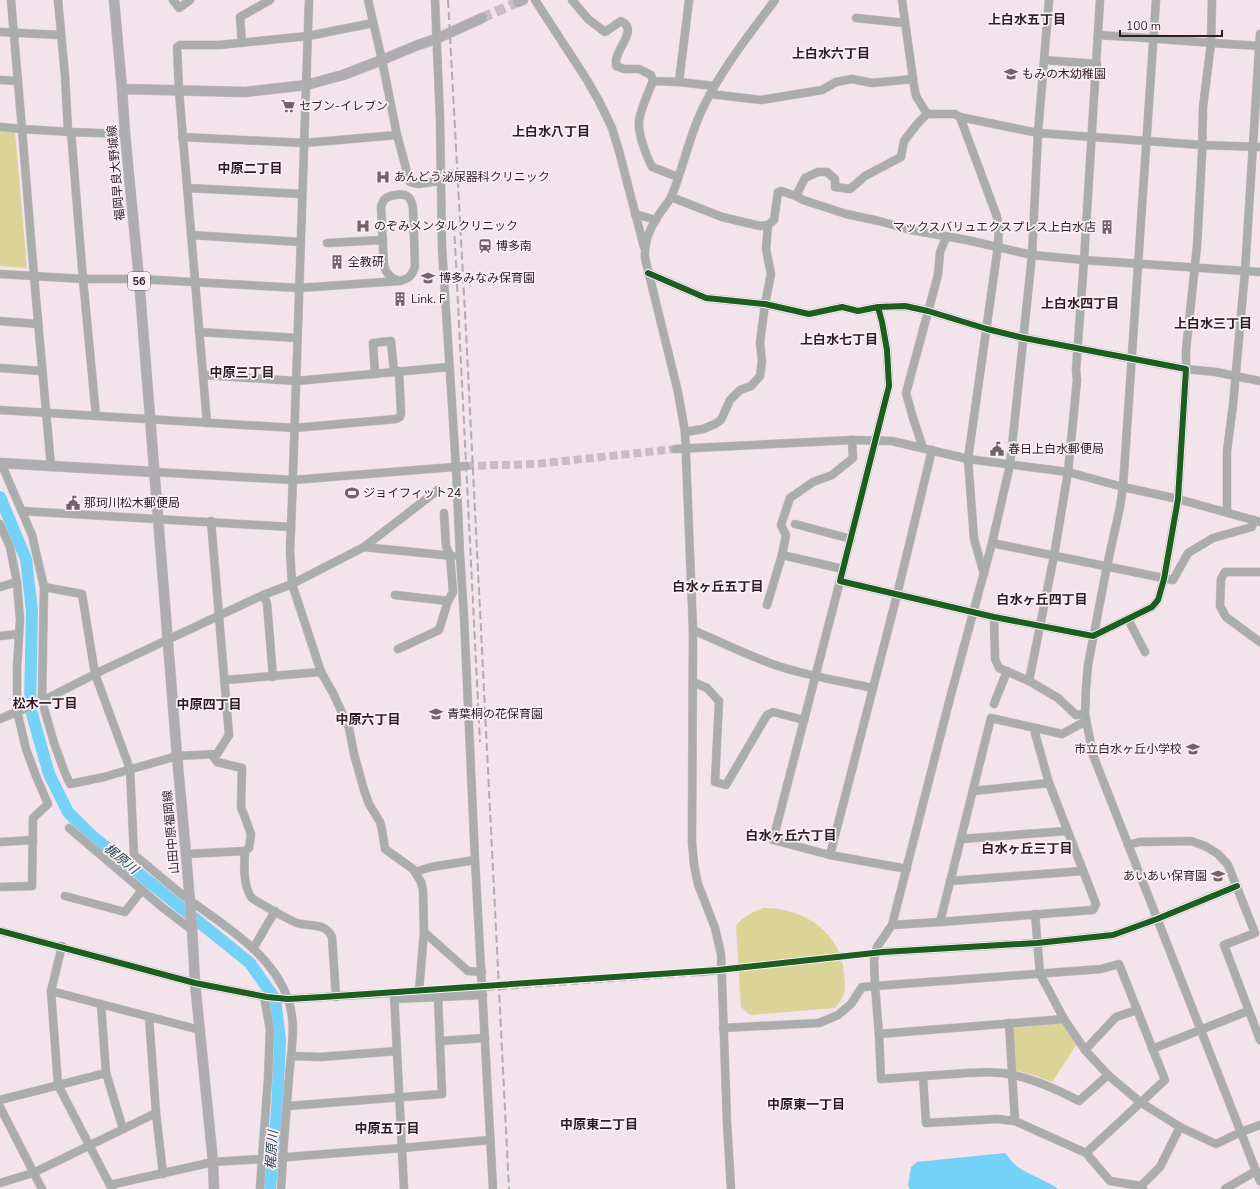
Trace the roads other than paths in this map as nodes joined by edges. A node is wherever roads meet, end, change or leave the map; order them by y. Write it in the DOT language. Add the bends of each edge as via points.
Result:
graph roads {
  1 [pos="10,0"];
  2 [pos="58,0"];
  3 [pos="114,0"];
  4 [pos="173,0"];
  5 [pos="190,0"];
  6 [pos="270,0"];
  7 [pos="310,0"];
  8 [pos="368,0"];
  9 [pos="434,0"];
  10 [pos="535,0"];
  11 [pos="572,0"];
  12 [pos="689,0"];
  13 [pos="775,0"];
  14 [pos="902,0"];
  15 [pos="1049,0"];
  16 [pos="1100,0"];
  17 [pos="1156,0"];
  18 [pos="1212,0"];
  19 [pos="482,18"];
  20 [pos="856,18"];
  21 [pos="373,23"];
  22 [pos="906,23"];
  23 [pos="0,32"];
  24 [pos="14,32"];
  25 [pos="1260,34"];
  26 [pos="60,35"];
  27 [pos="1098,35"];
  28 [pos="308,36"];
  29 [pos="1153,38"];
  30 [pos="436,39"];
  31 [pos="242,43"];
  32 [pos="1210,43"];
  33 [pos="1260,46"];
  34 [pos="382,60"];
  35 [pos="1044,60"];
  36 [pos="1097,64"];
  37 [pos="913,79"];
  38 [pos="0,80"];
  39 [pos="18,81"];
  40 [pos="653,81"];
  41 [pos="678,82"];
  42 [pos="306,85"];
  43 [pos="122,89"];
  44 [pos="712,90"];
  45 [pos="179,91"];
  46 [pos="927,114"];
  47 [pos="960,117"];
  48 [pos="0,127"];
  49 [pos="22,129"];
  50 [pos="70,132"];
  51 [pos="1038,133"];
  52 [pos="124,134"];
  53 [pos="397,135"];
  54 [pos="182,137"];
  55 [pos="1092,138"];
  56 [pos="1147,141"];
  57 [pos="304,143"];
  58 [pos="1202,145"];
  59 [pos="1257,147"];
  60 [pos="678,177"];
  61 [pos="440,181"];
  62 [pos="187,188"];
  63 [pos="302,194"];
  64 [pos="796,196"];
  65 [pos="671,197"];
  66 [pos="635,214"];
  67 [pos="656,220"];
  68 [pos="768,225"];
  69 [pos="191,235"];
  70 [pos="946,238"];
  71 [pos="383,240"];
  72 [pos="300,242"];
  73 [pos="327,243"];
  74 [pos="644,248"];
  75 [pos="998,248"];
  76 [pos="1032,255"];
  77 [pos="1084,260"];
  78 [pos="1139,264"];
  79 [pos="384,266"];
  80 [pos="1195,268"];
  81 [pos="1245,271"];
  82 [pos="1260,272"];
  83 [pos="648,273"];
  84 [pos="0,274"];
  85 [pos="34,276"];
  86 [pos="83,279"];
  87 [pos="139,280"];
  88 [pos="399,281"];
  89 [pos="195,283"];
  90 [pos="369,284"];
  91 [pos="299,288"];
  92 [pos="765,304"];
  93 [pos="878,307"];
  94 [pos="928,311"];
  95 [pos="0,321"];
  96 [pos="38,324"];
  97 [pos="987,329"];
  98 [pos="199,332"];
  99 [pos="298,338"];
  100 [pos="1024,338"];
  101 [pos="1078,348"];
  102 [pos="1132,359"];
  103 [pos="449,367"];
  104 [pos="0,368"];
  105 [pos="1186,368"];
  106 [pos="42,371"];
  107 [pos="397,371"];
  108 [pos="375,374"];
  109 [pos="203,375"];
  110 [pos="1236,377"];
  111 [pos="296,381"];
  112 [pos="1260,381"];
  113 [pos="0,410"];
  114 [pos="46,414"];
  115 [pos="96,416"];
  116 [pos="150,419"];
  117 [pos="207,423"];
  118 [pos="294,428"];
  119 [pos="685,432"];
  120 [pos="852,440"];
  121 [pos="874,440"];
  122 [pos="686,448"];
  123 [pos="923,448"];
  124 [pos="675,449"];
  125 [pos="932,450"];
  126 [pos="968,459"];
  127 [pos="0,463"];
  128 [pos="1010,465"];
  129 [pos="466,466"];
  130 [pos="51,467"];
  131 [pos="456,467"];
  132 [pos="154,472"];
  133 [pos="1068,472"];
  134 [pos="293,480"];
  135 [pos="1123,487"];
  136 [pos="438,490"];
  137 [pos="1178,499"];
  138 [pos="22,511"];
  139 [pos="1227,512"];
  140 [pos="444,513"];
  141 [pos="158,518"];
  142 [pos="212,521"];
  143 [pos="1257,521"];
  144 [pos="795,524"];
  145 [pos="0,525"];
  146 [pos="291,527"];
  147 [pos="851,539"];
  148 [pos="992,543"];
  149 [pos="364,547"];
  150 [pos="782,554"];
  151 [pos="460,555"];
  152 [pos="450,556"];
  153 [pos="1054,556"];
  154 [pos="1107,566"];
  155 [pos="843,569"];
  156 [pos="1260,572"];
  157 [pos="984,574"];
  158 [pos="1164,579"];
  159 [pos="840,581"];
  160 [pos="17,582"];
  161 [pos="292,584"];
  162 [pos="0,587"];
  163 [pos="44,588"];
  164 [pos="263,595"];
  165 [pos="396,595"];
  166 [pos="897,595"];
  167 [pos="448,601"];
  168 [pos="767,605"];
  169 [pos="973,612"];
  170 [pos="220,616"];
  171 [pos="994,617"];
  172 [pos="1128,619"];
  173 [pos="1040,626"];
  174 [pos="694,630"];
  175 [pos="18,634"];
  176 [pos="0,636"];
  177 [pos="1093,636"];
  178 [pos="168,639"];
  179 [pos="1259,640"];
  180 [pos="398,649"];
  181 [pos="1145,652"];
  182 [pos="1008,671"];
  183 [pos="321,672"];
  184 [pos="95,674"];
  185 [pos="816,676"];
  186 [pos="273,677"];
  187 [pos="225,680"];
  188 [pos="1029,681"];
  189 [pos="693,682"];
  190 [pos="873,688"];
  191 [pos="42,700"];
  192 [pos="994,704"];
  193 [pos="17,711"];
  194 [pos="1085,718"];
  195 [pos="0,719"];
  196 [pos="804,720"];
  197 [pos="1038,729"];
  198 [pos="212,755"];
  199 [pos="177,756"];
  200 [pos="130,769"];
  201 [pos="1049,783"];
  202 [pos="973,791"];
  203 [pos="69,828"];
  204 [pos="1068,831"];
  205 [pos="961,839"];
  206 [pos="33,840"];
  207 [pos="0,842"];
  208 [pos="1128,845"];
  209 [pos="245,851"];
  210 [pos="186,854"];
  211 [pos="830,855"];
  212 [pos="475,860"];
  213 [pos="907,869"];
  214 [pos="1083,871"];
  215 [pos="415,872"];
  216 [pos="950,881"];
  217 [pos="1237,886"];
  218 [pos="0,887"];
  219 [pos="142,890"];
  220 [pos="65,896"];
  221 [pos="190,904"];
  222 [pos="275,911"];
  223 [pos="1035,914"];
  224 [pos="1157,919"];
  225 [pos="940,922"];
  226 [pos="892,925"];
  227 [pos="192,928"];
  228 [pos="0,931"];
  229 [pos="424,932"];
  230 [pos="1037,943"];
  231 [pos="62,946"];
  232 [pos="253,949"];
  233 [pos="883,952"];
  234 [pos="718,970"];
  235 [pos="482,972"];
  236 [pos="701,972"];
  237 [pos="1040,974"];
  238 [pos="195,983"];
  239 [pos="875,986"];
  240 [pos="474,988"];
  241 [pos="52,991"];
  242 [pos="419,991"];
  243 [pos="483,995"];
  244 [pos="265,996"];
  245 [pos="394,996"];
  246 [pos="336,997"];
  247 [pos="438,997"];
  248 [pos="286,998"];
  249 [pos="101,1004"];
  250 [pos="1137,1010"];
  251 [pos="1248,1010"];
  252 [pos="149,1017"];
  253 [pos="1064,1019"];
  254 [pos="1009,1023"];
  255 [pos="723,1028"];
  256 [pos="1201,1029"];
  257 [pos="200,1030"];
  258 [pos="879,1034"];
  259 [pos="485,1038"];
  260 [pos="1260,1040"];
  261 [pos="440,1041"];
  262 [pos="1152,1049"];
  263 [pos="1085,1050"];
  264 [pos="397,1051"];
  265 [pos="291,1056"];
  266 [pos="106,1073"];
  267 [pos="1013,1074"];
  268 [pos="1108,1075"];
  269 [pos="923,1076"];
  270 [pos="58,1085"];
  271 [pos="400,1098"];
  272 [pos="0,1100"];
  273 [pos="1140,1102"];
  274 [pos="288,1106"];
  275 [pos="0,1107"];
  276 [pos="156,1113"];
  277 [pos="1015,1121"];
  278 [pos="1260,1125"];
  279 [pos="1180,1127"];
  280 [pos="123,1129"];
  281 [pos="1241,1132"];
  282 [pos="490,1140"];
  283 [pos="90,1146"];
  284 [pos="402,1148"];
  285 [pos="1086,1153"];
  286 [pos="283,1157"];
  287 [pos="262,1159"];
  288 [pos="213,1162"];
  289 [pos="1256,1171"];
  290 [pos="33,1173"];
  291 [pos="163,1174"];
  292 [pos="1260,1181"];
  293 [pos="0,1183"];
  294 [pos="111,1187"];
  295 [pos="1142,1187"];
  296 [pos="42,1189"];
  297 [pos="214,1189"];
  298 [pos="260,1189"];
  299 [pos="281,1189"];
  300 [pos="404,1189"];
  301 [pos="493,1189"];
  302 [pos="730,1189"];
  303 [pos="1225,1189"];
  1 -- 24 [label="street"];
  2 -- 26 [label="street"];
  3 -- 43 [label="main road"];
  4 -- 5 [label="street" via="179,8"];
  6 -- 31 [label="street" via="240,17"];
  7 -- 28 [label="street"];
  8 -- 21 [label="street"];
  9 -- 30 [label="street"];
  10 -- 66 [label="street" via="587,80 609,121"];
  11 -- 40 [label="street" via="588,19 605,32 621,21 626,23 626,36 616,59 616,66 639,69 651,75"];
  12 -- 41 [label="street"];
  13 -- 44 [label="street" via="724,69"];
  14 -- 22 [label="street"];
  15 -- 35 [label="street"];
  16 -- 27 [label="street"];
  17 -- 29 [label="street"];
  18 -- 32 [label="street"];
  19 -- 30 [label="main road"];
  20 -- 22 [label="street"];
  21 -- 28 [label="street"];
  21 -- 34 [label="street"];
  22 -- 37 [label="street"];
  23 -- 24 [label="street"];
  24 -- 26 [label="street"];
  24 -- 39 [label="street"];
  25 -- 33 [label="street"];
  26 -- 50 [label="street"];
  27 -- 29 [label="street"];
  27 -- 36 [label="street"];
  28 -- 31 [label="street"];
  28 -- 42 [label="street"];
  29 -- 32 [label="street"];
  29 -- 56 [label="street"];
  30 -- 34 [label="main road"];
  30 -- 61 [label="street"];
  31 -- 45 [label="street" via="177,47"];
  32 -- 33 [label="street"];
  32 -- 58 [label="street"];
  33 -- 59 [label="street"];
  34 -- 42 [label="main road" via="343,75"];
  34 -- 53 [label="street"];
  35 -- 36 [label="street"];
  35 -- 51 [label="street"];
  36 -- 55 [label="street"];
  37 -- 44 [label="street" via="872,83 852,79 836,82 822,90 761,100"];
  37 -- 46 [label="street" via="916,96"];
  38 -- 39 [label="street"];
  39 -- 49 [label="street"];
  40 -- 41 [label="street"];
  40 -- 60 [label="street" via="639,122 642,140 652,167"];
  41 -- 44 [label="street"];
  42 -- 45 [label="main road" via="245,92"];
  42 -- 57 [label="street"];
  43 -- 45 [label="main road"];
  43 -- 52 [label="main road, 福岡早良大野城線 / 56"];
  44 -- 60 [label="street" via="700,113"];
  45 -- 54 [label="street"];
  46 -- 47 [label="street" via="955,114"];
  46 -- 64 [label="street" via="904,142 901,157 865,176 850,189 835,187 835,179 827,172 818,172 805,178"];
  47 -- 51 [label="street"];
  47 -- 75 [label="street" via="996,214"];
  48 -- 49 [label="street"];
  49 -- 50 [label="street"];
  49 -- 85 [label="street"];
  50 -- 52 [label="street"];
  50 -- 86 [label="street"];
  51 -- 55 [label="street"];
  51 -- 76 [label="street"];
  52 -- 87 [label="main road, 福岡早良大野城線 / 56"];
  53 -- 57 [label="street"];
  53 -- 61 [label="street" via="410,182 418,184"];
  54 -- 57 [label="street"];
  54 -- 62 [label="street"];
  55 -- 56 [label="street"];
  55 -- 77 [label="street"];
  56 -- 58 [label="street"];
  56 -- 78 [label="street"];
  57 -- 63 [label="street"];
  58 -- 59 [label="street"];
  58 -- 80 [label="street"];
  59 -- 81 [label="street"];
  60 -- 65 [label="street"];
  61 -- 103 [label="street"];
  62 -- 63 [label="street"];
  62 -- 69 [label="street"];
  63 -- 72 [label="street"];
  64 -- 68 [label="street" via="778,192 774,220"];
  64 -- 70 [label="street" via="846,214"];
  65 -- 67 [label="street"];
  65 -- 68 [label="street" via="722,217 760,226"];
  66 -- 67 [label="street"];
  66 -- 74 [label="street"];
  67 -- 74 [label="street" via="647,235"];
  68 -- 92 [label="street" via="766,250 771,274"];
  69 -- 72 [label="street"];
  69 -- 89 [label="street"];
  70 -- 75 [label="street" via="967,240"];
  70 -- 94 [label="street" via="940,252 938,275"];
  71 -- 73 [label="street"];
  71 -- 79 [label="street"];
  71 -- 88 [label="street" via="381,206 384,200 389,196 407,196 412,201 413,208 415,266 413,274 408,279"];
  72 -- 91 [label="street"];
  74 -- 83 [label="street"];
  75 -- 76 [label="street"];
  75 -- 97 [label="street"];
  76 -- 77 [label="street"];
  76 -- 100 [label="street"];
  77 -- 78 [label="street"];
  77 -- 101 [label="street"];
  78 -- 80 [label="street"];
  78 -- 102 [label="street"];
  79 -- 88 [label="street" via="391,278"];
  79 -- 90 [label="street" via="377,279"];
  80 -- 81 [label="street"];
  80 -- 105 [label="street"];
  81 -- 82 [label="street"];
  81 -- 110 [label="street"];
  83 -- 92 [label="street" via="706,298"];
  83 -- 119 [label="street" via="678,392"];
  84 -- 85 [label="street"];
  85 -- 86 [label="street"];
  85 -- 96 [label="street"];
  86 -- 87 [label="street"];
  86 -- 115 [label="street"];
  87 -- 89 [label="street"];
  87 -- 116 [label="main road, 福岡早良大野城線 / 56"];
  88 -- 90 [label="street"];
  89 -- 91 [label="street"];
  89 -- 98 [label="street"];
  90 -- 91 [label="street"];
  91 -- 99 [label="street"];
  92 -- 93 [label="street" via="808,314 842,307 858,312"];
  92 -- 119 [label="street" via="760,343 760,376 751,386 740,390 730,400 721,420 703,429"];
  93 -- 94 [label="street" via="906,306"];
  93 -- 121 [label="street" via="887,350 889,386"];
  94 -- 97 [label="street"];
  94 -- 123 [label="street" via="906,393"];
  95 -- 96 [label="street"];
  96 -- 106 [label="street"];
  97 -- 100 [label="street"];
  97 -- 126 [label="street"];
  98 -- 99 [label="street"];
  98 -- 109 [label="street"];
  99 -- 111 [label="street"];
  100 -- 101 [label="street"];
  100 -- 128 [label="street"];
  101 -- 102 [label="street"];
  101 -- 133 [label="street"];
  102 -- 105 [label="street"];
  102 -- 135 [label="street"];
  103 -- 107 [label="street"];
  103 -- 131 [label="street"];
  104 -- 106 [label="street"];
  105 -- 110 [label="street"];
  105 -- 137 [label="street"];
  106 -- 114 [label="street"];
  107 -- 108 [label="street"];
  107 -- 108 [label="street" via="392,341 373,343"];
  107 -- 118 [label="street" via="400,417"];
  108 -- 111 [label="street"];
  109 -- 111 [label="street"];
  109 -- 117 [label="street"];
  110 -- 112 [label="street"];
  110 -- 139 [label="street" via="1228,451"];
  111 -- 118 [label="street"];
  113 -- 114 [label="street"];
  114 -- 115 [label="street"];
  114 -- 130 [label="street"];
  115 -- 116 [label="street"];
  116 -- 117 [label="street"];
  116 -- 132 [label="main road, 福岡早良大野城線 / 56"];
  117 -- 118 [label="street"];
  118 -- 134 [label="street"];
  119 -- 122 [label="street"];
  120 -- 121 [label="street"];
  120 -- 122 [label="street"];
  120 -- 150 [label="street" via="853,458 832,475 812,482 790,498 782,525 786,535"];
  121 -- 123 [label="street"];
  121 -- 147 [label="street"];
  122 -- 124 [label="street"];
  122 -- 174 [label="street"];
  123 -- 125 [label="street"];
  125 -- 126 [label="street"];
  125 -- 166 [label="street"];
  126 -- 128 [label="street"];
  126 -- 157 [label="street" via="974,539"];
  127 -- 130 [label="main road"];
  127 -- 138 [label="street"];
  128 -- 133 [label="street"];
  128 -- 148 [label="street"];
  129 -- 131 [label="street"];
  130 -- 132 [label="main road"];
  131 -- 134 [label="street"];
  131 -- 151 [label="street"];
  132 -- 134 [label="street"];
  132 -- 141 [label="main road, 山田中原福岡線"];
  133 -- 135 [label="street"];
  133 -- 153 [label="street"];
  134 -- 146 [label="street"];
  135 -- 137 [label="street"];
  135 -- 154 [label="street"];
  136 -- 149 [label="street"];
  137 -- 139 [label="street"];
  137 -- 158 [label="street"];
  138 -- 141 [label="street"];
  138 -- 163 [label="street" via="32,535"];
  139 -- 143 [label="street"];
  140 -- 152 [label="street" via="446,546"];
  141 -- 142 [label="street"];
  141 -- 178 [label="main road, 山田中原福岡線"];
  142 -- 146 [label="street"];
  142 -- 170 [label="street"];
  143 -- 158 [label="street" via="1252,527 1213,538 1188,553 1173,580"];
  144 -- 147 [label="street"];
  145 -- 160 [label="street" via="10,547"];
  146 -- 161 [label="street"];
  147 -- 155 [label="street"];
  148 -- 153 [label="street"];
  148 -- 157 [label="street"];
  149 -- 152 [label="street"];
  149 -- 161 [label="street"];
  150 -- 155 [label="street"];
  150 -- 168 [label="street"];
  151 -- 152 [label="street"];
  151 -- 212 [label="street"];
  152 -- 167 [label="street" via="453,592"];
  153 -- 154 [label="street"];
  153 -- 173 [label="street"];
  154 -- 158 [label="street"];
  154 -- 177 [label="street"];
  155 -- 159 [label="street"];
  156 -- 179 [label="street" via="1225,572 1221,579 1220,606 1226,617"];
  157 -- 169 [label="street"];
  158 -- 172 [label="street" via="1158,600 1152,607"];
  159 -- 166 [label="street"];
  159 -- 185 [label="street"];
  160 -- 162 [label="street"];
  160 -- 175 [label="street" via="20,620"];
  161 -- 164 [label="street"];
  161 -- 183 [label="street"];
  163 -- 184 [label="street" via="82,594"];
  163 -- 191 [label="street"];
  164 -- 170 [label="street"];
  164 -- 186 [label="street" via="267,602"];
  165 -- 167 [label="street"];
  166 -- 169 [label="street"];
  166 -- 190 [label="street"];
  167 -- 180 [label="street" via="440,630"];
  169 -- 171 [label="street"];
  169 -- 213 [label="street"];
  170 -- 178 [label="street"];
  170 -- 187 [label="street"];
  171 -- 173 [label="street"];
  171 -- 182 [label="street" via="995,659 999,668"];
  172 -- 177 [label="street"];
  172 -- 181 [label="street"];
  173 -- 177 [label="street"];
  173 -- 188 [label="street"];
  174 -- 185 [label="street" via="776,665"];
  174 -- 189 [label="street"];
  175 -- 176 [label="street"];
  175 -- 193 [label="street"];
  177 -- 194 [label="street"];
  178 -- 184 [label="street"];
  178 -- 199 [label="main road, 山田中原福岡線"];
  182 -- 188 [label="street"];
  182 -- 192 [label="street"];
  183 -- 186 [label="street"];
  183 -- 215 [label="street" via="349,728 364,790 380,822 385,848"];
  184 -- 191 [label="street"];
  184 -- 200 [label="street"];
  185 -- 190 [label="street"];
  185 -- 196 [label="street"];
  186 -- 187 [label="street"];
  187 -- 198 [label="street" via="229,735 217,754"];
  188 -- 194 [label="street" via="1058,698 1076,715"];
  189 -- 196 [label="street" via="707,688 719,701 715,782 726,785 767,715 773,712"];
  189 -- 255 [label="street" via="692,842 698,884 715,928 721,954"];
  190 -- 211 [label="street"];
  191 -- 193 [label="street"];
  191 -- 200 [label="street" via="54,743 70,784"];
  193 -- 195 [label="street"];
  193 -- 206 [label="street" via="26,749 48,804 33,818"];
  194 -- 197 [label="street" via="1062,734"];
  194 -- 208 [label="street" via="1093,755"];
  196 -- 211 [label="street" via="774,840"];
  197 -- 201 [label="street" via="1035,733"];
  197 -- 202 [label="street" via="991,718"];
  198 -- 199 [label="street"];
  198 -- 209 [label="street" via="217,762 242,768 241,807 251,834 249,848"];
  199 -- 200 [label="street"];
  199 -- 210 [label="main road, 山田中原福岡線"];
  200 -- 221 [label="street" via="134,855"];
  201 -- 202 [label="street"];
  201 -- 204 [label="street"];
  202 -- 205 [label="street"];
  203 -- 219 [label="street"];
  204 -- 205 [label="street"];
  204 -- 214 [label="street"];
  205 -- 216 [label="street"];
  206 -- 207 [label="street"];
  206 -- 218 [label="street" via="32,886"];
  208 -- 217 [label="street" via="1140,842 1191,841 1205,846 1218,854 1228,865"];
  208 -- 224 [label="street"];
  209 -- 210 [label="street"];
  209 -- 222 [label="street" via="245,876 251,898"];
  210 -- 221 [label="main road, 山田中原福岡線"];
  211 -- 213 [label="street"];
  212 -- 215 [label="street" via="431,866"];
  212 -- 235 [label="street"];
  213 -- 226 [label="street"];
  214 -- 216 [label="street"];
  214 -- 223 [label="street" via="1096,904 1093,910"];
  215 -- 229 [label="street" via="421,882 424,897"];
  216 -- 225 [label="street"];
  217 -- 224 [label="street"];
  217 -- 251 [label="street" via="1256,933 1224,945"];
  219 -- 220 [label="street" via="125,912"];
  219 -- 227 [label="street"];
  221 -- 227 [label="main road, 山田中原福岡線"];
  221 -- 232 [label="street" via="238,935"];
  222 -- 232 [label="street"];
  222 -- 246 [label="street" via="296,922 323,927 329,931 332,937"];
  223 -- 225 [label="street"];
  223 -- 230 [label="street"];
  224 -- 230 [label="street" via="1113,935"];
  224 -- 256 [label="street"];
  225 -- 226 [label="street"];
  226 -- 239 [label="street" via="877,947 874,960"];
  227 -- 238 [label="main road, 山田中原福岡線"];
  228 -- 231 [label="street"];
  229 -- 235 [label="street" via="468,971"];
  229 -- 242 [label="street"];
  230 -- 233 [label="street"];
  230 -- 237 [label="street"];
  231 -- 238 [label="street"];
  231 -- 241 [label="street"];
  232 -- 248 [label="street" via="277,977"];
  234 -- 236 [label="street"];
  235 -- 243 [label="street"];
  237 -- 239 [label="street"];
  237 -- 250 [label="street" via="1101,969 1119,964"];
  237 -- 253 [label="street"];
  238 -- 244 [label="street"];
  238 -- 257 [label="main road, 山田中原福岡線"];
  239 -- 255 [label="street" via="862,987 851,1004 838,1016 820,1023"];
  239 -- 258 [label="street"];
  240 -- 242 [label="street"];
  241 -- 249 [label="street"];
  241 -- 270 [label="street"];
  242 -- 245 [label="street"];
  243 -- 247 [label="street"];
  243 -- 259 [label="street"];
  244 -- 248 [label="street"];
  244 -- 287 [label="street" via="270,1030"];
  245 -- 246 [label="street"];
  245 -- 247 [label="street"];
  245 -- 264 [label="street"];
  246 -- 248 [label="street"];
  247 -- 261 [label="street"];
  248 -- 265 [label="street" via="293,1032"];
  249 -- 252 [label="street"];
  249 -- 266 [label="street"];
  250 -- 262 [label="street"];
  250 -- 263 [label="street" via="1116,1017"];
  251 -- 256 [label="street"];
  251 -- 260 [label="street"];
  252 -- 257 [label="street"];
  252 -- 276 [label="street"];
  253 -- 254 [label="street"];
  253 -- 263 [label="street"];
  254 -- 258 [label="street"];
  254 -- 267 [label="street"];
  255 -- 302 [label="street"];
  256 -- 262 [label="street"];
  256 -- 281 [label="street"];
  257 -- 288 [label="main road, 山田中原福岡線"];
  258 -- 269 [label="street" via="881,1079"];
  259 -- 261 [label="street"];
  259 -- 282 [label="street"];
  261 -- 271 [label="street" via="442,1094"];
  262 -- 273 [label="street" via="1165,1080"];
  263 -- 268 [label="street"];
  264 -- 265 [label="street" via="320,1057"];
  264 -- 271 [label="street"];
  265 -- 274 [label="street"];
  266 -- 270 [label="street"];
  266 -- 280 [label="street"];
  267 -- 268 [label="street" via="1080,1101"];
  267 -- 269 [label="street" via="993,1072"];
  267 -- 277 [label="street"];
  268 -- 273 [label="street"];
  269 -- 277 [label="street" via="926,1123 997,1119"];
  270 -- 272 [label="street"];
  270 -- 283 [label="street"];
  271 -- 274 [label="street"];
  271 -- 284 [label="street"];
  273 -- 279 [label="street"];
  273 -- 285 [label="street"];
  274 -- 286 [label="street"];
  275 -- 290 [label="street"];
  276 -- 280 [label="street"];
  276 -- 291 [label="street"];
  277 -- 285 [label="street"];
  278 -- 281 [label="street"];
  279 -- 281 [label="street" via="1216,1144"];
  279 -- 295 [label="street" via="1160,1167"];
  280 -- 283 [label="street"];
  281 -- 289 [label="street"];
  282 -- 284 [label="street"];
  282 -- 301 [label="street"];
  283 -- 290 [label="street"];
  283 -- 294 [label="street"];
  284 -- 286 [label="street"];
  284 -- 300 [label="street"];
  285 -- 295 [label="street" via="1110,1181"];
  286 -- 287 [label="street"];
  286 -- 299 [label="street"];
  287 -- 288 [label="street"];
  287 -- 298 [label="street"];
  288 -- 291 [label="street"];
  288 -- 297 [label="main road, 山田中原福岡線"];
  289 -- 292 [label="street"];
  289 -- 303 [label="street"];
  290 -- 293 [label="street"];
  290 -- 296 [label="street"];
  291 -- 294 [label="street"];
}
